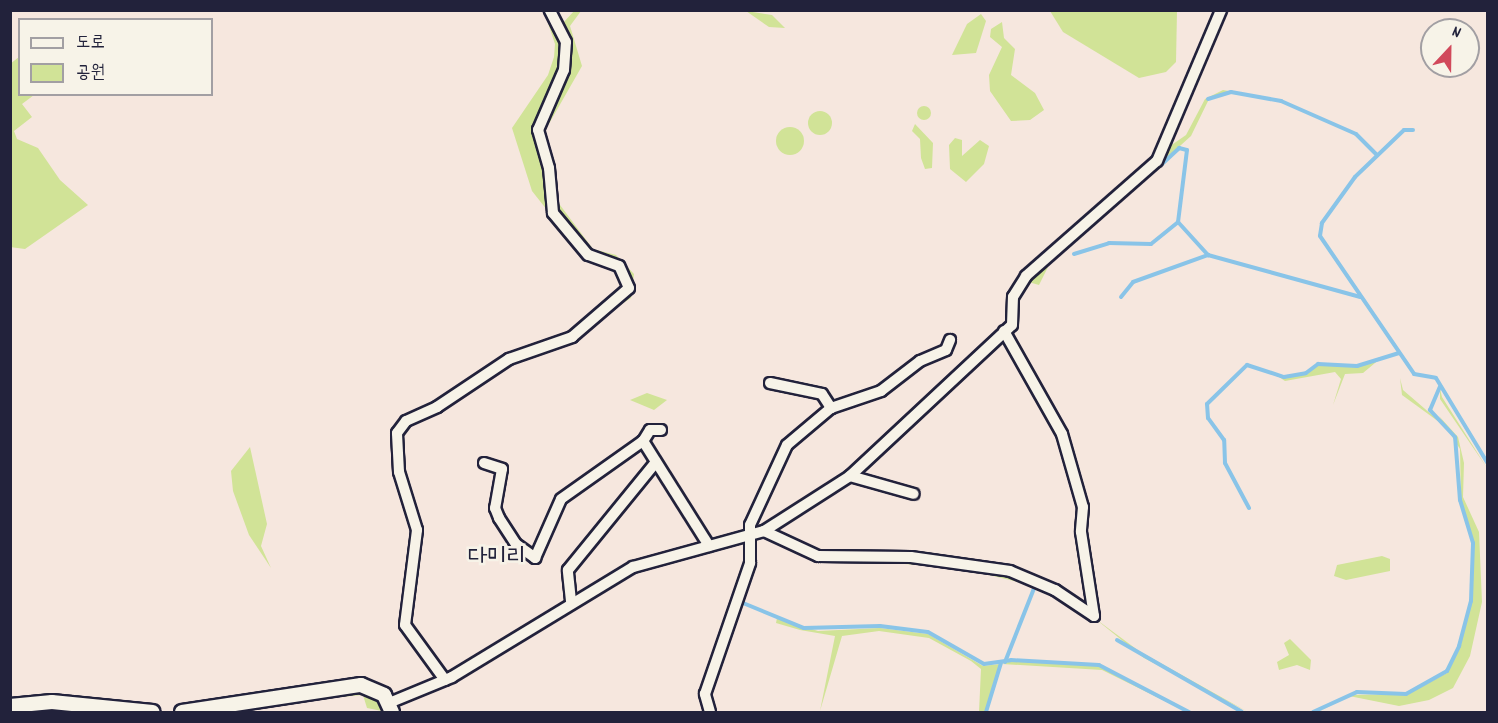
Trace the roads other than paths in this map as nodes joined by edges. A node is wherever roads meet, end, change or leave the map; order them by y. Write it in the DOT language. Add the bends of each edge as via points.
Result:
graph roads {
  1 [pos="550,10"];
  2 [pos="1221,10"];
  3 [pos="1004,331"];
  4 [pos="950,340"];
  5 [pos="770,383"];
  6 [pos="831,408"];
  7 [pos="661,430"];
  8 [pos="643,441"];
  9 [pos="656,462"];
  10 [pos="484,463"];
  11 [pos="850,476"];
  12 [pos="914,494"];
  13 [pos="764,531"];
  14 [pos="748,537"];
  15 [pos="709,546"];
  16 [pos="571,601"];
  17 [pos="445,680"];
  18 [pos="10,706"];
  19 [pos="391,708"];
  20 [pos="207,711"];
  21 [pos="153,712"];
  22 [pos="182,712"];
  23 [pos="710,712"];
  1 -- 17 [label="street" via="566,49 564,70 538,130 549,168 553,213 588,255 619,266 629,288 572,337 509,359 437,407 406,421 397,433 399,472 417,530 405,625"];
  2 -- 3 [label="street" via="1157,161 1026,276 1013,297 1014,321"];
  3 -- 11 [label="street"];
  3 -- 13 [label="street" via="1062,434 1083,507 1080,532 1094,616 1055,590 1010,571 912,557 818,556"];
  4 -- 6 [label="street" via="946,350 920,361 881,391"];
  5 -- 6 [label="street" via="822,394"];
  6 -- 14 [label="street" via="787,445"];
  7 -- 8 [label="street" via="650,430"];
  8 -- 9 [label="street"];
  8 -- 10 [label="street" via="561,499 535,558 516,544 495,508 502,469"];
  9 -- 15 [label="street"];
  9 -- 16 [label="street" via="568,570"];
  11 -- 12 [label="street"];
  11 -- 13 [label="street"];
  13 -- 14 [label="street"];
  14 -- 15 [label="street"];
  14 -- 23 [label="street" via="750,563 705,694"];
  15 -- 16 [label="street" via="633,567"];
  16 -- 17 [label="street"];
  17 -- 19 [label="street"];
  18 -- 21 [label="street" via="52,702"];
  19 -- 20 [label="street" via="376,688 361,685 256,697"];
  20 -- 22 [label="street"];
}
